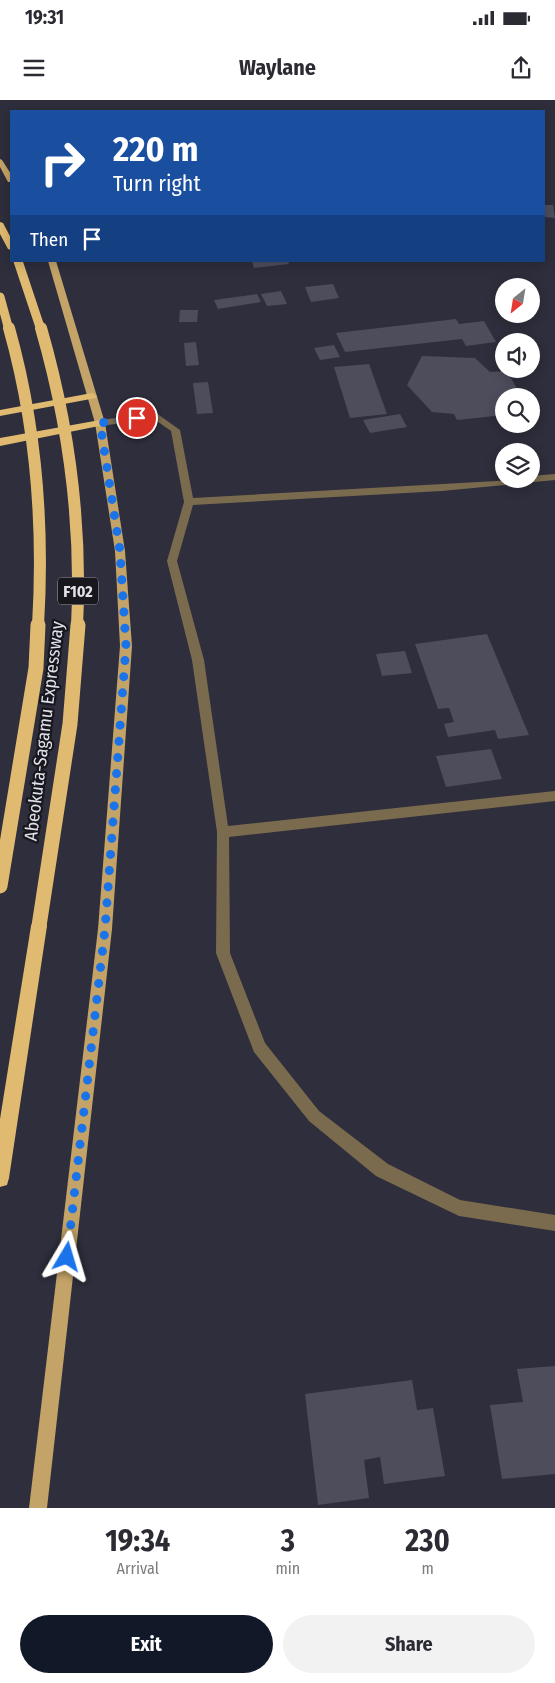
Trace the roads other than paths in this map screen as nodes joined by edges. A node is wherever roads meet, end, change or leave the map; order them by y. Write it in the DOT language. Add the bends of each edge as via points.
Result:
graph roads {
  1 [pos="0,161"];
  2 [pos="10,178"];
  3 [pos="0,225"];
  4 [pos="10,245"];
  5 [pos="18,262"];
  6 [pos="52,262"];
  7 [pos="0,297"];
  8 [pos="92,396"];
  9 [pos="0,413"];
  10 [pos="100,423"];
  11 [pos="0,442"];
  12 [pos="555,477"];
  13 [pos="189,502"];
  14 [pos="555,796"];
  15 [pos="223,832"];
  16 [pos="0,886"];
  17 [pos="0,1178"];
  18 [pos="555,1224"];
  19 [pos="38,1508"];
  1 -- 2 [label="main road"];
  3 -- 4 [label="highway"];
  5 -- 17 [label="highway, Abeokuta-Sagamu Expressway / F102, bridge" via="52,360 74,487 79,568 76,657 64,759"];
  6 -- 8 [label="main road"];
  7 -- 16 [label="highway, Abeokuta-Sagamu Expressway / F102, bridge" via="20,367 38,496 41,578 36,668"];
  8 -- 9 [label="highway"];
  8 -- 10 [label="main road"];
  10 -- 11 [label="highway"];
  10 -- 13 [label="street" via="156,416 175,430"];
  10 -- 19 [label="main road" via="120,551 126,646 105,929"];
  12 -- 13 [label="street" via="442,488"];
  13 -- 15 [label="street" via="172,560 198,660"];
  14 -- 15 [label="street"];
  15 -- 18 [label="street" via="223,953 259,1047 314,1116 382,1170 459,1208"];
}
